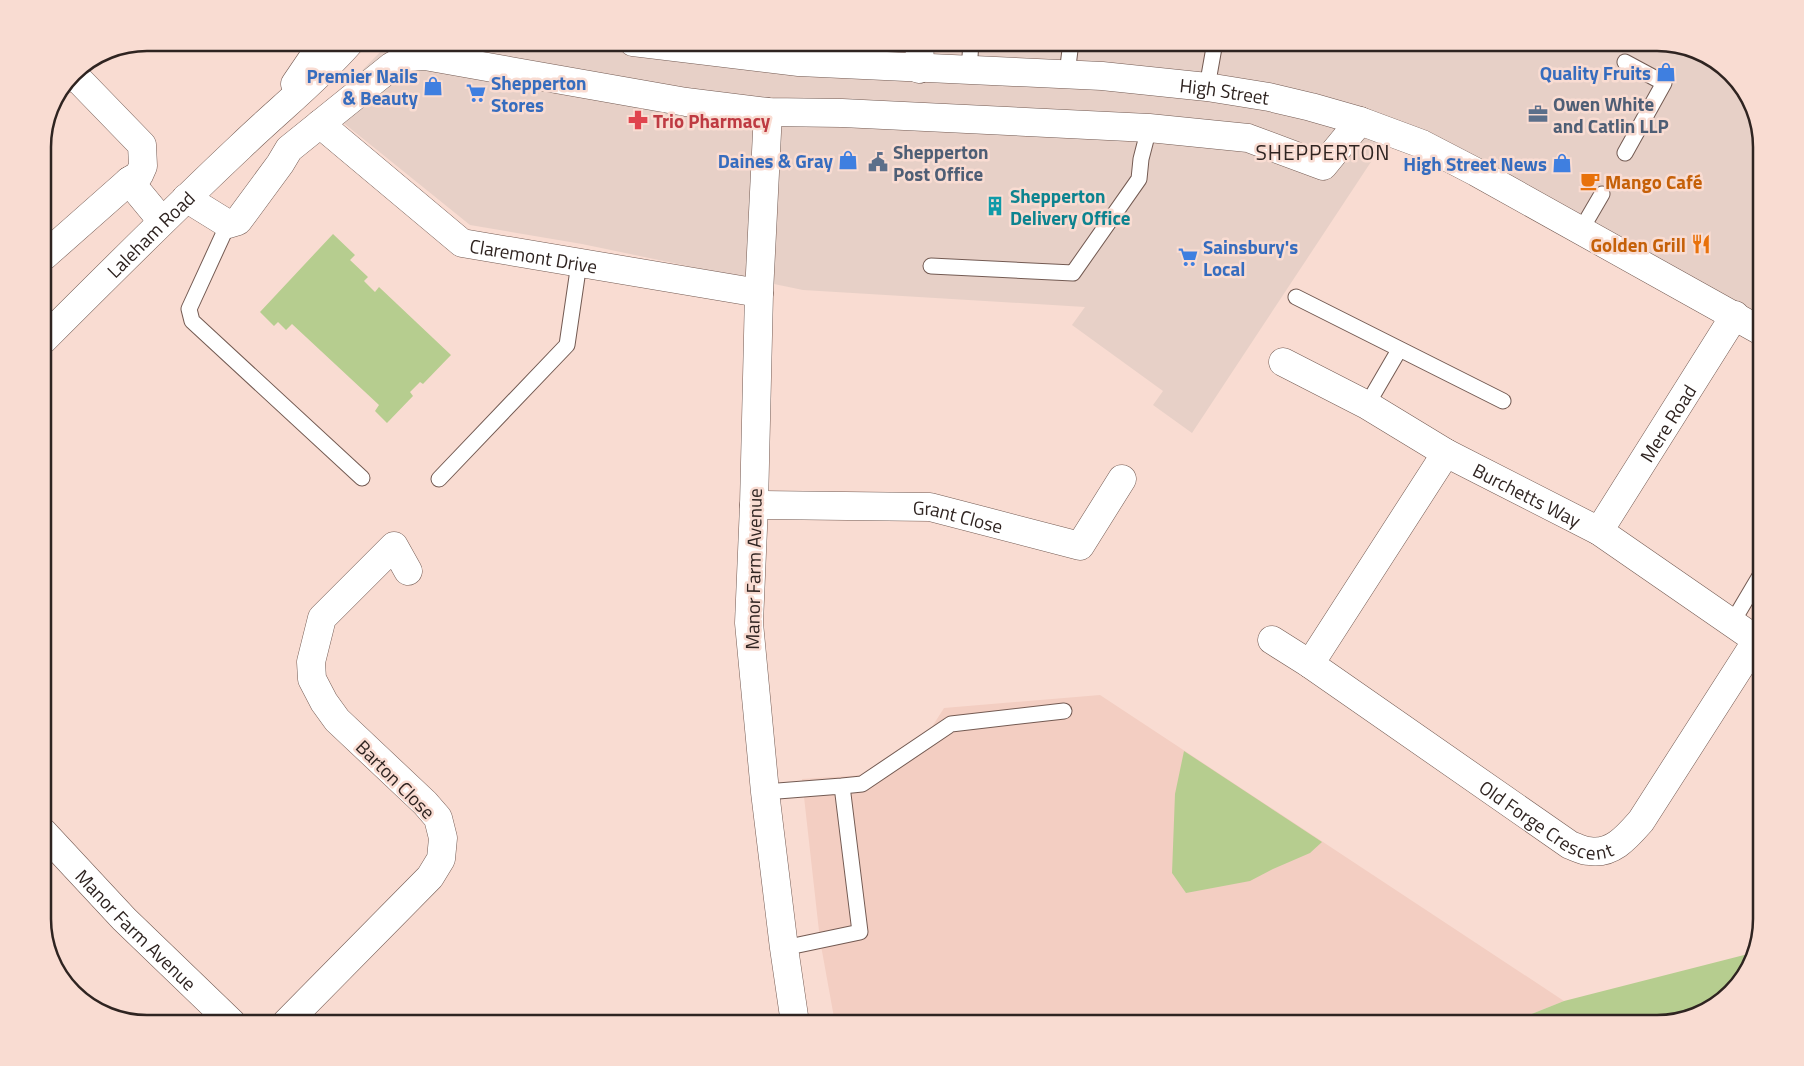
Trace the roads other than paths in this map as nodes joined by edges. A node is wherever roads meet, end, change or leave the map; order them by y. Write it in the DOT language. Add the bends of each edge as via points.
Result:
graph roads {
  1 [pos="315,51"];
  2 [pos="342,51"];
  3 [pos="756,51"];
  4 [pos="970,51"];
  5 [pos="1070,51"];
  6 [pos="1213,51"];
  7 [pos="919,56"];
  8 [pos="1625,62"];
  9 [pos="969,71"];
  10 [pos="1067,74"];
  11 [pos="78,80"];
  12 [pos="1206,87"];
  13 [pos="768,112"];
  14 [pos="1360,122"];
  15 [pos="320,124"];
  16 [pos="259,128"];
  17 [pos="1149,128"];
  18 [pos="1625,153"];
  19 [pos="129,181"];
  20 [pos="1602,194"];
  21 [pos="186,198"];
  22 [pos="162,221"];
  23 [pos="228,224"];
  24 [pos="1581,230"];
  25 [pos="51,250"];
  26 [pos="579,263"];
  27 [pos="931,266"];
  28 [pos="759,293"];
  29 [pos="1296,296"];
  30 [pos="1735,315"];
  31 [pos="1753,326"];
  32 [pos="51,332"];
  33 [pos="1399,350"];
  34 [pos="1283,362"];
  35 [pos="1503,401"];
  36 [pos="1367,405"];
  37 [pos="1446,453"];
  38 [pos="362,478"];
  39 [pos="439,479"];
  40 [pos="1122,479"];
  41 [pos="754,505"];
  42 [pos="1598,531"];
  43 [pos="408,571"];
  44 [pos="1753,588"];
  45 [pos="1732,623"];
  46 [pos="1753,638"];
  47 [pos="1272,640"];
  48 [pos="1753,651"];
  49 [pos="1310,664"];
  50 [pos="1064,711"];
  51 [pos="842,786"];
  52 [pos="765,792"];
  53 [pos="51,841"];
  54 [pos="784,948"];
  55 [pos="223,1015"];
  56 [pos="295,1015"];
  57 [pos="794,1015"];
  1 -- 16 [label="street, Laleham Road" via="302,76"];
  2 -- 16 [label="street, Laleham Road" via="310,85"];
  3 -- 7 [label="street, High Street" via="799,62"];
  4 -- 9 [label="lane"];
  5 -- 10 [label="lane"];
  6 -- 12 [label="lane"];
  7 -- 9 [label="street, High Street"];
  8 -- 18 [label="lane" via="1664,83"];
  9 -- 10 [label="street, High Street"];
  10 -- 12 [label="street, High Street"];
  11 -- 19 [label="street" via="142,145 140,175"];
  12 -- 14 [label="street, High Street" via="1269,97"];
  13 -- 15 [label="street" via="686,102 425,56 409,57 392,66"];
  13 -- 17 [label="street"];
  13 -- 28 [label="street, Manor Farm Avenue"];
  14 -- 17 [label="street" via="1323,166 1248,138"];
  14 -- 24 [label="street, High Street" via="1422,144"];
  15 -- 23 [label="street" via="288,149 238,221"];
  15 -- 26 [label="street, Claremont Drive" via="462,243"];
  16 -- 21 [label="street, Laleham Road"];
  17 -- 27 [label="lane" via="1138,179 1073,273"];
  19 -- 22 [label="street"];
  19 -- 25 [label="street"];
  20 -- 24 [label="lane"];
  21 -- 22 [label="street, Laleham Road"];
  21 -- 23 [label="street"];
  22 -- 32 [label="street, Laleham Road"];
  23 -- 38 [label="lane" via="189,309 192,321"];
  24 -- 30 [label="street, High Street"];
  26 -- 28 [label="street, Claremont Drive"];
  26 -- 39 [label="lane" via="567,345"];
  28 -- 41 [label="street, Manor Farm Avenue"];
  29 -- 33 [label="lane"];
  30 -- 31 [label="street, High Street"];
  30 -- 42 [label="street, Mere Road"];
  33 -- 35 [label="lane"];
  33 -- 36 [label="lane"];
  34 -- 36 [label="street, Burchetts Way"];
  36 -- 37 [label="street, Burchetts Way"];
  37 -- 42 [label="street, Burchetts Way"];
  37 -- 49 [label="street"];
  40 -- 41 [label="street, Grant Close" via="1080,546 930,507"];
  41 -- 52 [label="street, Manor Farm Avenue" via="749,623"];
  42 -- 45 [label="street, Burchetts Way"];
  43 -- 56 [label="street, Barton Close" via="394,546 322,618 311,662 312,679 337,720 438,818 443,838 441,859 430,877"];
  44 -- 45 [label="lane"];
  45 -- 46 [label="street, Burchetts Way"];
  47 -- 49 [label="street, Old Forge Crescent"];
  48 -- 49 [label="street, Old Forge Crescent" via="1641,821 1613,848 1589,852 1570,845"];
  50 -- 51 [label="lane" via="951,724 862,784"];
  51 -- 52 [label="lane"];
  51 -- 54 [label="lane" via="860,932"];
  52 -- 54 [label="street, Manor Farm Avenue"];
  53 -- 55 [label="street, Manor Farm Avenue" via="124,920"];
  54 -- 57 [label="street, Manor Farm Avenue"];
}
